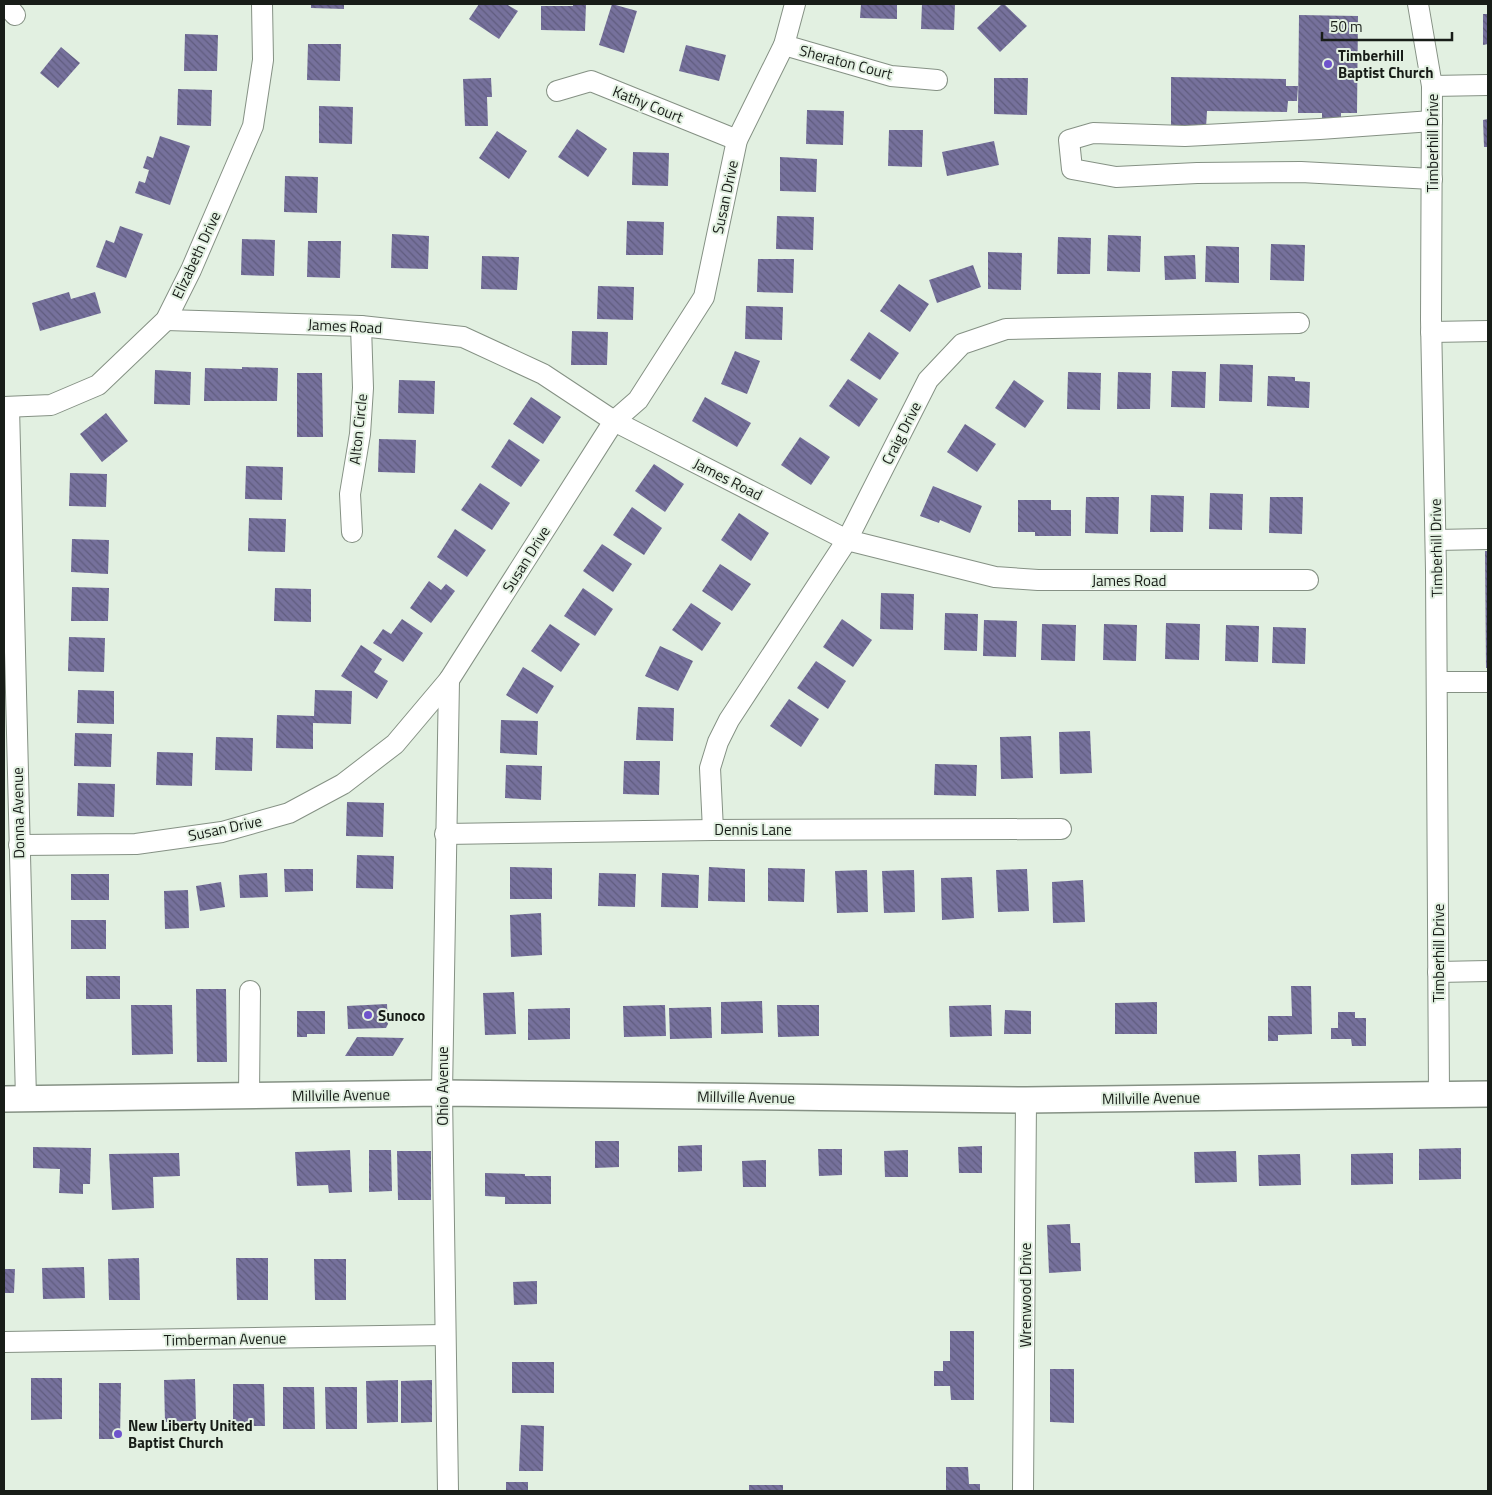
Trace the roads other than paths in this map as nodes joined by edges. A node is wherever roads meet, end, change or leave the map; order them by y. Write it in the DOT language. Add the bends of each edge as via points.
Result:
graph roads {
  1 [pos="262,4"];
  2 [pos="795,4"];
  3 [pos="1418,4"];
  4 [pos="784,45"];
  5 [pos="937,80"];
  6 [pos="1432,86"];
  7 [pos="1488,86"];
  8 [pos="557,91"];
  9 [pos="1432,121"];
  10 [pos="738,140"];
  11 [pos="1432,179"];
  12 [pos="166,320"];
  13 [pos="1299,323"];
  14 [pos="361,326"];
  15 [pos="1488,331"];
  16 [pos="1431,332"];
  17 [pos="6,407"];
  18 [pos="614,421"];
  19 [pos="352,532"];
  20 [pos="1488,539"];
  21 [pos="847,540"];
  22 [pos="1436,540"];
  23 [pos="1308,580"];
  24 [pos="449,680"];
  25 [pos="1437,682"];
  26 [pos="1488,682"];
  27 [pos="1061,829"];
  28 [pos="713,830"];
  29 [pos="446,834"];
  30 [pos="19,845"];
  31 [pos="1488,970"];
  32 [pos="1438,972"];
  33 [pos="250,991"];
  34 [pos="442,1093"];
  35 [pos="1439,1094"];
  36 [pos="1488,1094"];
  37 [pos="249,1096"];
  38 [pos="15,1099"];
  39 [pos="1026,1100"];
  40 [pos="446,1335"];
  41 [pos="4,1342"];
  42 [pos="448,1491"];
  43 [pos="1023,1491"];
  1 -- 12 [label="street, Elizabeth Drive" via="263,60 253,126"];
  2 -- 4 [label="street, Susan Drive"];
  3 -- 6 [label="street, Timberhill Drive"];
  4 -- 5 [label="street, Sheraton Court" via="892,76"];
  4 -- 10 [label="street, Susan Drive"];
  6 -- 7 [label="street"];
  6 -- 9 [label="street, Timberhill Drive"];
  8 -- 10 [label="street, Kathy Court" via="591,81"];
  9 -- 11 [label="street, Timberhill Drive"];
  9 -- 11 [label="street" via="1185,136 1093,133 1069,140 1072,169 1116,177 1301,172"];
  10 -- 18 [label="street, Susan Drive" via="704,297 638,400"];
  11 -- 16 [label="street, Timberhill Drive"];
  12 -- 14 [label="street, James Road"];
  12 -- 17 [label="street, Elizabeth Drive" via="98,385 51,405"];
  13 -- 21 [label="street, Craig Drive" via="1006,329 962,344 928,380"];
  14 -- 18 [label="street, James Road" via="463,337 543,374"];
  14 -- 19 [label="street, Alton Circle" via="363,388 360,434 350,494"];
  15 -- 16 [label="street"];
  16 -- 22 [label="street, Timberhill Drive"];
  17 -- 30 [label="street, Donna Avenue"];
  18 -- 21 [label="street, James Road"];
  18 -- 24 [label="street, Susan Drive"];
  20 -- 22 [label="street"];
  21 -- 23 [label="street, James Road" via="995,577 1038,580"];
  21 -- 28 [label="street, Craig Drive" via="729,720 718,742 710,768"];
  22 -- 25 [label="street, Timberhill Drive"];
  24 -- 29 [label="street, Ohio Avenue"];
  24 -- 30 [label="street, Susan Drive" via="395,744 343,784 289,813 222,832 136,844"];
  25 -- 26 [label="street"];
  25 -- 32 [label="street, Timberhill Drive"];
  27 -- 28 [label="street, Dennis Lane"];
  28 -- 29 [label="street, Dennis Lane"];
  29 -- 34 [label="street, Ohio Avenue"];
  30 -- 38 [label="street, Donna Avenue"];
  31 -- 32 [label="street"];
  32 -- 35 [label="street, Timberhill Drive"];
  33 -- 37 [label="street"];
  34 -- 37 [label="main road, Millville Avenue"];
  34 -- 39 [label="main road, Millville Avenue"];
  34 -- 40 [label="street, Ohio Avenue"];
  35 -- 36 [label="main road, Millville Avenue"];
  35 -- 39 [label="main road, Millville Avenue"];
  37 -- 38 [label="main road, Millville Avenue"];
  39 -- 43 [label="street, Wrenwood Drive"];
  40 -- 41 [label="street, Timberman Avenue"];
  40 -- 42 [label="street, Ohio Avenue"];
}
